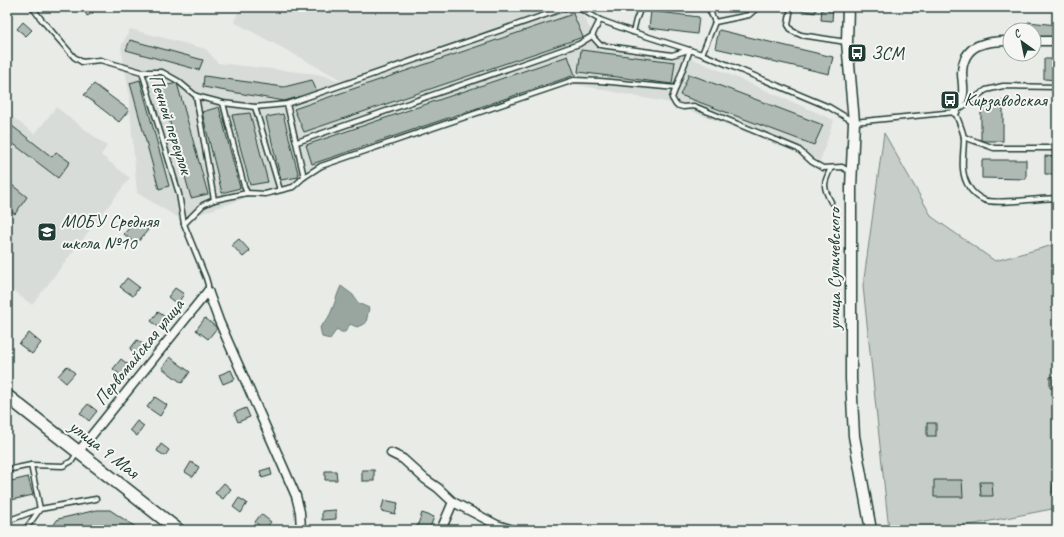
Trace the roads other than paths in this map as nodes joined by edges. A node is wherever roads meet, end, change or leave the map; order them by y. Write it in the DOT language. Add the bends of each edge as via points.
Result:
graph roads {
  1 [pos="32,7"];
  2 [pos="568,7"];
  3 [pos="577,7"];
  4 [pos="641,7"];
  5 [pos="708,7"];
  6 [pos="758,7"];
  7 [pos="791,7"];
  8 [pos="848,7"];
  9 [pos="600,20"];
  10 [pos="715,22"];
  11 [pos="633,32"];
  12 [pos="592,36"];
  13 [pos="1002,41"];
  14 [pos="1042,41"];
  15 [pos="1057,41"];
  16 [pos="847,42"];
  17 [pos="690,50"];
  18 [pos="702,54"];
  19 [pos="142,72"];
  20 [pos="1057,87"];
  21 [pos="676,88"];
  22 [pos="196,96"];
  23 [pos="224,103"];
  24 [pos="287,104"];
  25 [pos="255,106"];
  26 [pos="955,112"];
  27 [pos="854,122"];
  28 [pos="964,137"];
  29 [pos="297,142"];
  30 [pos="1057,148"];
  31 [pos="831,168"];
  32 [pos="852,173"];
  33 [pos="304,177"];
  34 [pos="280,190"];
  35 [pos="247,194"];
  36 [pos="1057,198"];
  37 [pos="214,200"];
  38 [pos="831,202"];
  39 [pos="184,224"];
  40 [pos="208,291"];
  41 [pos="7,396"];
  42 [pos="79,451"];
  43 [pos="391,453"];
  44 [pos="31,465"];
  45 [pos="7,470"];
  46 [pos="96,499"];
  47 [pos="453,502"];
  48 [pos="40,509"];
  49 [pos="7,521"];
  50 [pos="26,530"];
  51 [pos="178,530"];
  52 [pos="301,530"];
  53 [pos="441,530"];
  54 [pos="513,530"];
  55 [pos="871,530"];
  1 -- 19 [label="lane, Печной переулок" via="40,19 82,62 100,60"];
  2 -- 24 [label="lane"];
  3 -- 9 [label="lane"];
  4 -- 11 [label="lane"];
  5 -- 10 [label="lane"];
  6 -- 10 [label="lane" via="749,15"];
  7 -- 16 [label="lane" via="788,25 792,31 801,35"];
  8 -- 16 [label="street, улица Суличевского"];
  9 -- 11 [label="lane"];
  9 -- 12 [label="lane"];
  10 -- 18 [label="lane"];
  11 -- 17 [label="lane"];
  12 -- 17 [label="lane" via="600,45 672,55"];
  12 -- 29 [label="lane" via="579,44"];
  13 -- 26 [label="street" via="989,41 970,51 963,64 963,92"];
  14 -- 15 [label="street"];
  16 -- 27 [label="street, улица Суличевского"];
  17 -- 18 [label="lane"];
  17 -- 21 [label="lane"];
  18 -- 27 [label="lane" via="829,107"];
  19 -- 22 [label="lane" via="162,72"];
  19 -- 39 [label="lane, Печной переулок" via="179,194"];
  20 -- 26 [label="lane" via="1003,86 986,90"];
  21 -- 31 [label="lane" via="672,98 676,104 683,107 694,106 798,149 812,162 824,168"];
  21 -- 33 [label="lane" via="574,80 321,166"];
  22 -- 23 [label="lane"];
  22 -- 37 [label="lane"];
  23 -- 25 [label="lane"];
  23 -- 35 [label="lane"];
  24 -- 25 [label="lane"];
  24 -- 29 [label="lane"];
  25 -- 34 [label="lane"];
  26 -- 27 [label="lane"];
  26 -- 28 [label="lane"];
  27 -- 32 [label="street, улица Суличевского"];
  28 -- 30 [label="lane" via="994,148"];
  28 -- 36 [label="lane" via="965,182 985,201"];
  29 -- 33 [label="lane"];
  31 -- 32 [label="lane" via="842,166"];
  31 -- 38 [label="lane" via="825,179 825,190"];
  32 -- 55 [label="street, улица Суличевского" via="852,404 854,436"];
  33 -- 34 [label="lane" via="293,187"];
  34 -- 35 [label="lane" via="265,194"];
  35 -- 37 [label="lane"];
  37 -- 39 [label="lane" via="203,205"];
  39 -- 40 [label="lane, Печной переулок" via="206,278"];
  40 -- 42 [label="street, Первомайская улица"];
  40 -- 52 [label="street" via="296,496"];
  41 -- 42 [label="main road, улица 9 Мая"];
  42 -- 44 [label="lane" via="72,461 63,466"];
  42 -- 51 [label="main road, улица 9 Мая"];
  43 -- 47 [label="street" via="403,459"];
  44 -- 45 [label="lane"];
  44 -- 48 [label="lane"];
  46 -- 48 [label="lane"];
  47 -- 53 [label="street"];
  47 -- 54 [label="street" via="497,525"];
  48 -- 49 [label="lane"];
  48 -- 50 [label="lane"];
}
